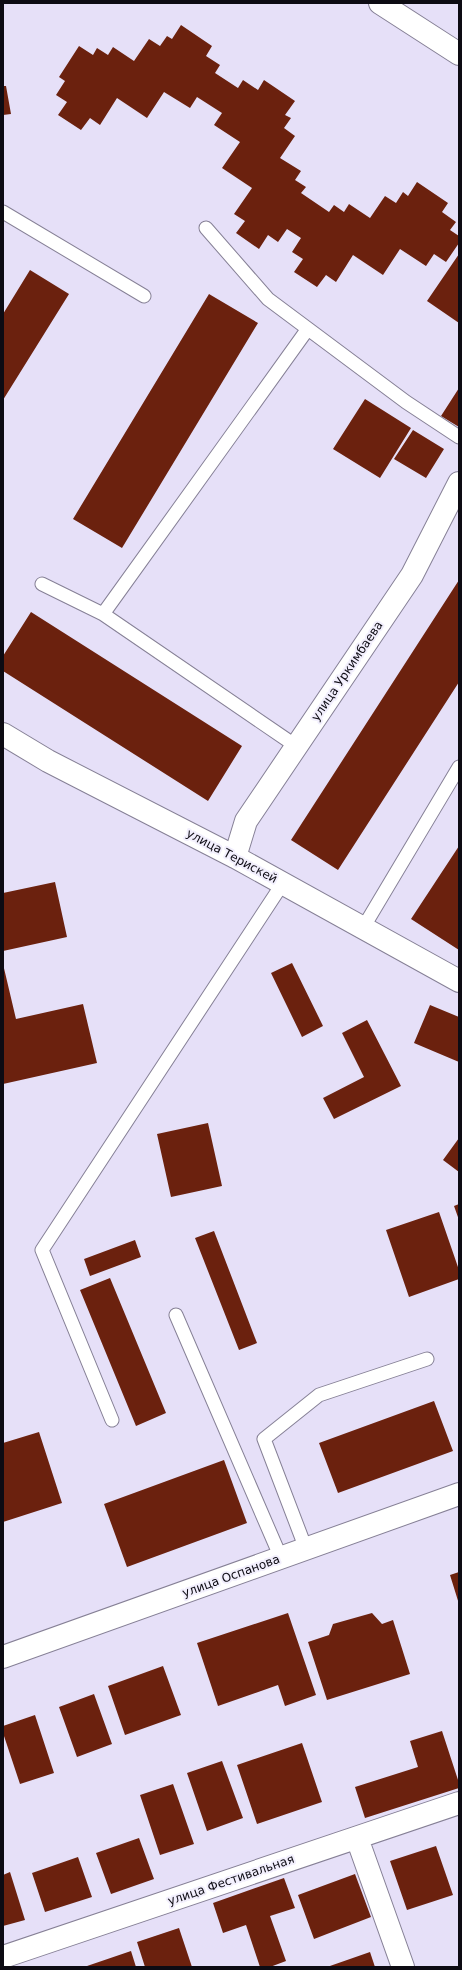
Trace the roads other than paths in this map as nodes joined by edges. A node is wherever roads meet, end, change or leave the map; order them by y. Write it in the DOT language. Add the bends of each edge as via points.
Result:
graph roads {
  1 [pos="380,3"];
  2 [pos="459,54"];
  3 [pos="3,212"];
  4 [pos="206,228"];
  5 [pos="144,296"];
  6 [pos="307,330"];
  7 [pos="459,438"];
  8 [pos="459,483"];
  9 [pos="42,584"];
  10 [pos="103,614"];
  11 [pos="3,734"];
  12 [pos="296,746"];
  13 [pos="459,767"];
  14 [pos="236,858"];
  15 [pos="283,883"];
  16 [pos="363,928"];
  17 [pos="459,981"];
  18 [pos="176,1314"];
  19 [pos="427,1359"];
  20 [pos="112,1420"];
  21 [pos="459,1494"];
  22 [pos="306,1549"];
  23 [pos="281,1558"];
  24 [pos="3,1657"];
  25 [pos="459,1803"];
  26 [pos="357,1838"];
  27 [pos="3,1957"];
  28 [pos="403,1967"];
  1 -- 2 [label="street"];
  3 -- 5 [label="lane"];
  4 -- 6 [label="lane" via="268,300"];
  6 -- 7 [label="lane"];
  6 -- 10 [label="lane"];
  8 -- 12 [label="street, улица Уркимбаева" via="412,575"];
  9 -- 10 [label="lane"];
  10 -- 12 [label="lane"];
  11 -- 14 [label="street, улица Терискей" via="48,761"];
  12 -- 14 [label="street, улица Уркимбаева" via="246,821"];
  13 -- 16 [label="lane"];
  14 -- 15 [label="street, улица Терискей"];
  15 -- 16 [label="street, улица Терискей"];
  15 -- 20 [label="lane" via="42,1250"];
  16 -- 17 [label="street, улица Терискей"];
  18 -- 23 [label="lane"];
  19 -- 22 [label="lane" via="319,1395 264,1439"];
  21 -- 22 [label="street, улица Оспанова"];
  22 -- 23 [label="street, улица Оспанова"];
  23 -- 24 [label="street, улица Оспанова"];
  25 -- 26 [label="street, улица Фестивальная"];
  26 -- 27 [label="street, улица Фестивальная"];
  26 -- 28 [label="street"];
}
